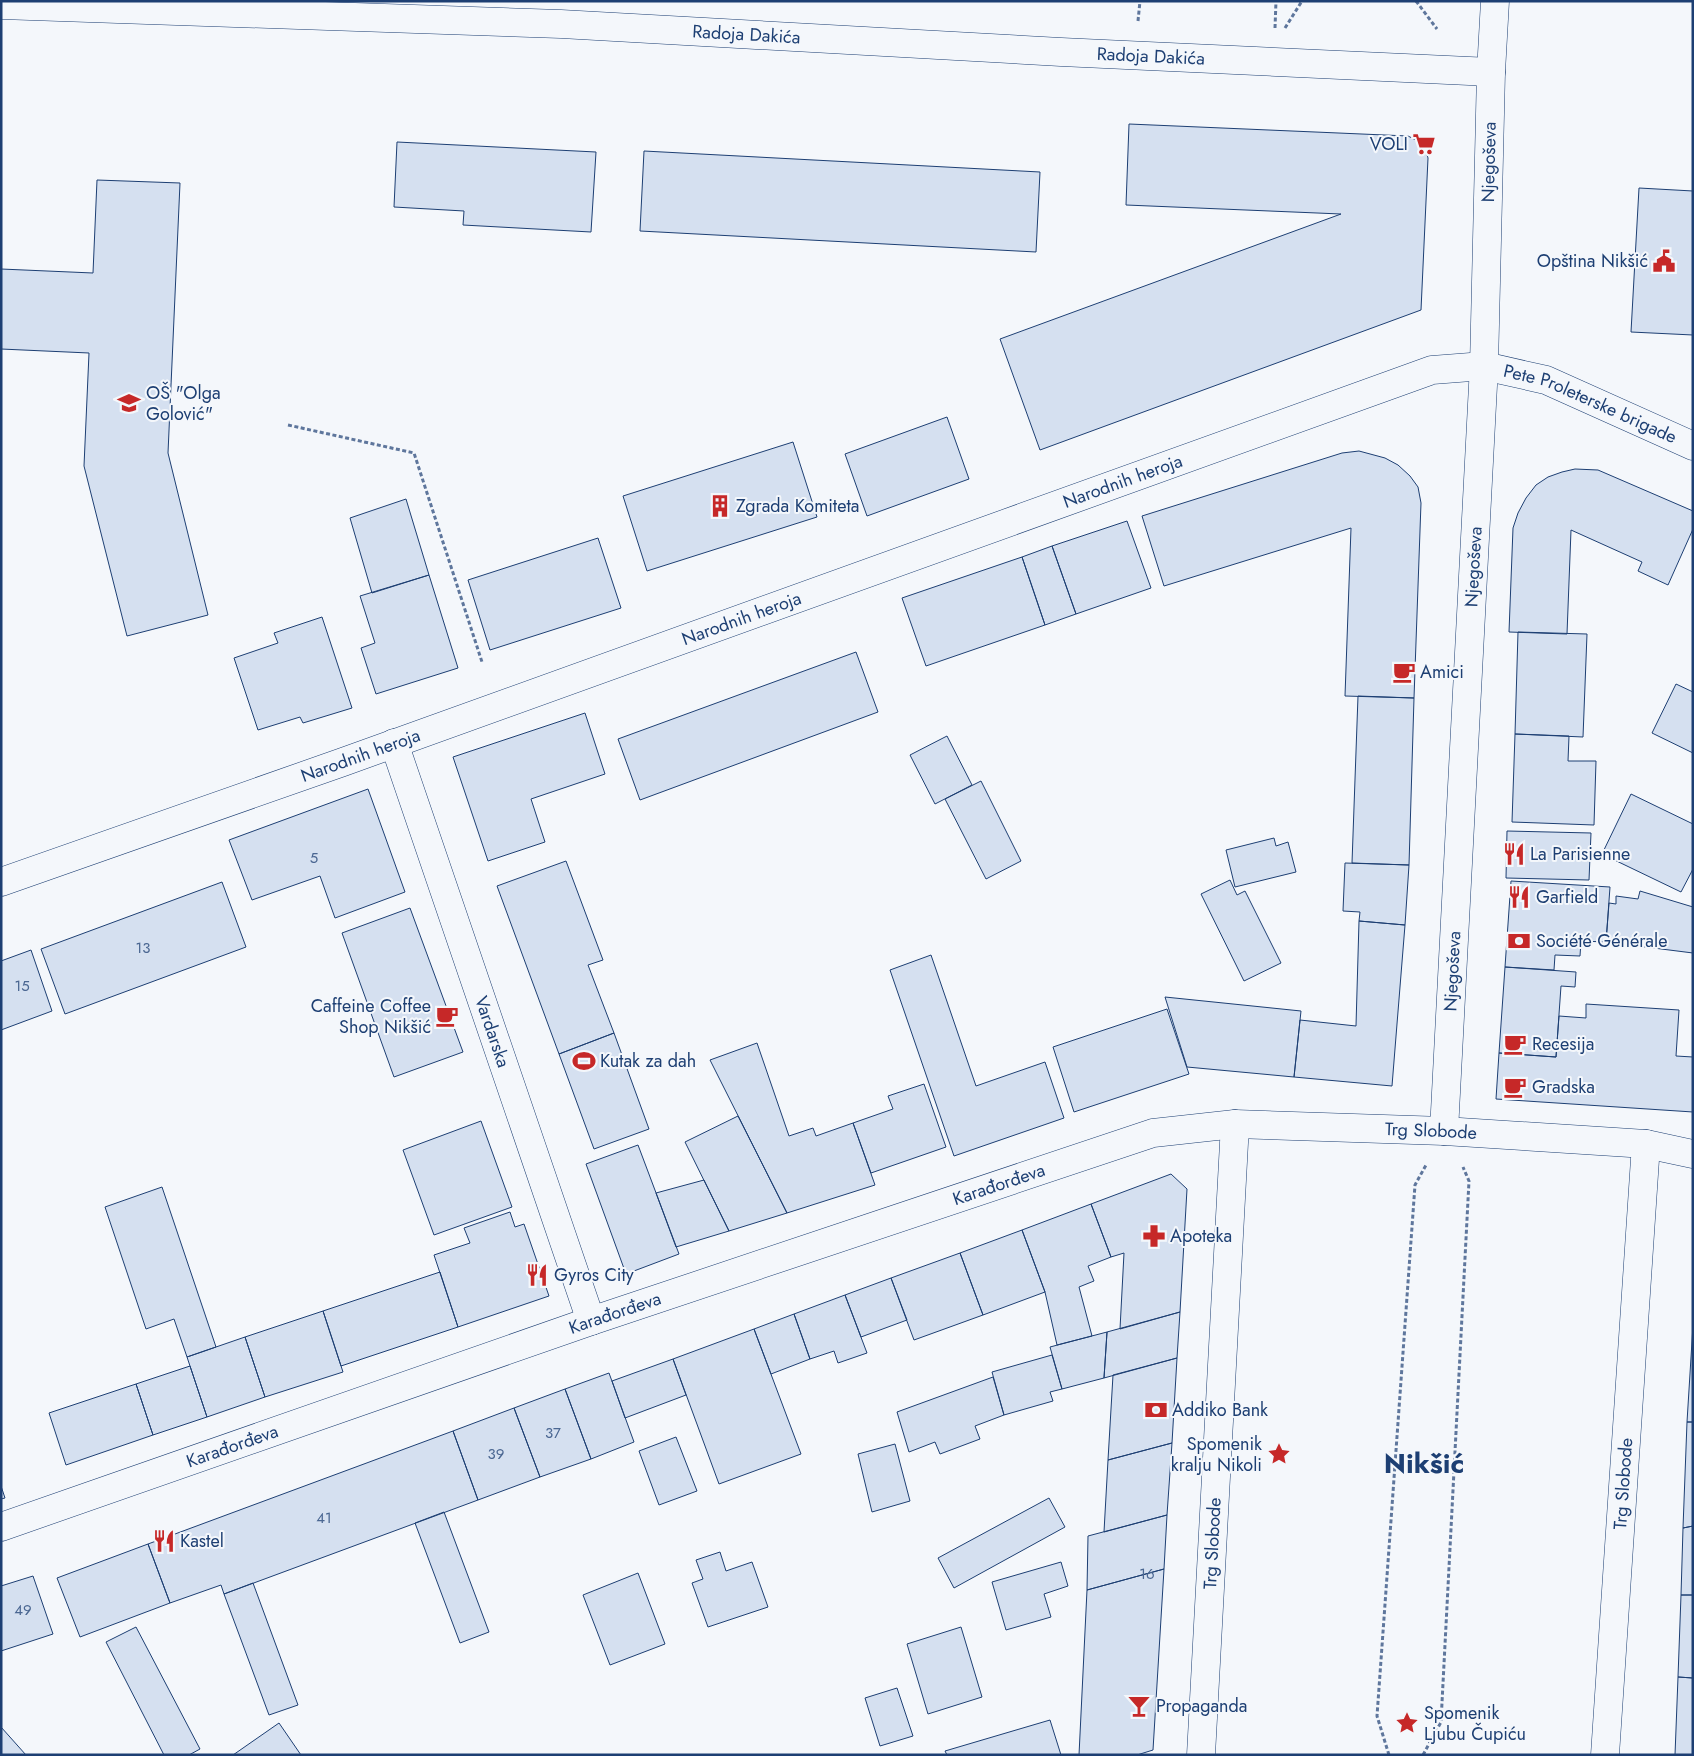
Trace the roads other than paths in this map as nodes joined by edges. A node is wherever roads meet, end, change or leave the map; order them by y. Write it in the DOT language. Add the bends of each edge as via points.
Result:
graph roads {
  1 [pos="1495,1"];
  2 [pos="1,5"];
  3 [pos="283,7"];
  4 [pos="1491,72"];
  5 [pos="1484,366"];
  6 [pos="1693,446"];
  7 [pos="394,743"];
  8 [pos="1,882"];
  9 [pos="1234,1124"];
  10 [pos="1444,1131"];
  11 [pos="1646,1144"];
  12 [pos="1693,1154"];
  13 [pos="591,1321"];
  14 [pos="1,1528"];
  15 [pos="1201,1755"];
  16 [pos="1605,1755"];
  1 -- 4 [label="street, Njegoševa"];
  2 -- 3 [label="street, Radoja Dakića"];
  3 -- 4 [label="street, Radoja Dakića" via="1052,52"];
  4 -- 5 [label="street, Njegoševa"];
  5 -- 6 [label="street, Pete Proleterske brigade" via="1546,380"];
  5 -- 7 [label="street, Narodnih heroja" via="1432,370"];
  5 -- 10 [label="street, Njegoševa"];
  7 -- 8 [label="street, Narodnih heroja"];
  7 -- 13 [label="street, Vardarska"];
  9 -- 10 [label="street, Trg Slobode"];
  9 -- 13 [label="street, Karađorđeva" via="1153,1132"];
  9 -- 15 [label="street, Trg Slobode"];
  10 -- 11 [label="street, Trg Slobode"];
  11 -- 12 [label="street"];
  11 -- 16 [label="street, Trg Slobode"];
  13 -- 14 [label="street, Karađorđeva"];
}
